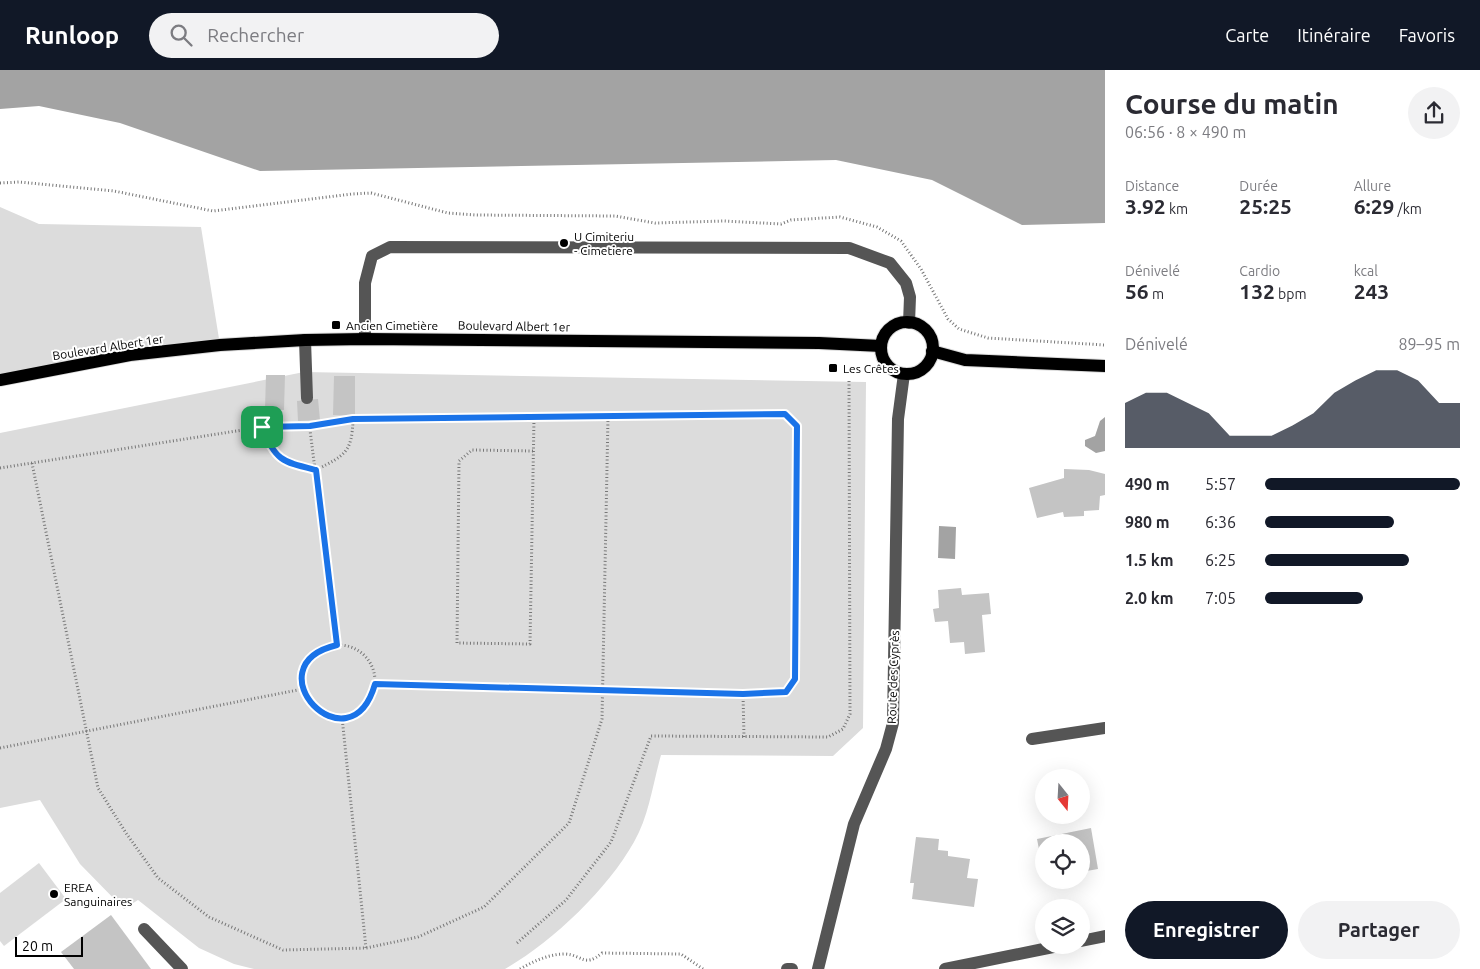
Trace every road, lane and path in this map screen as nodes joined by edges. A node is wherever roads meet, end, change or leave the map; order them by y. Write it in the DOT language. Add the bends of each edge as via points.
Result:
graph roads {
  1 [pos="909,323"];
  2 [pos="365,338"];
  3 [pos="305,340"];
  4 [pos="881,346"];
  5 [pos="932,350"];
  6 [pos="1105,366"];
  7 [pos="904,374"];
  8 [pos="0,380"];
  9 [pos="849,381"];
  10 [pos="307,398"];
  11 [pos="608,417"];
  12 [pos="534,418"];
  13 [pos="353,419"];
  14 [pos="309,424"];
  15 [pos="262,427"];
  16 [pos="533,451"];
  17 [pos="32,463"];
  18 [pos="0,468"];
  19 [pos="316,470"];
  20 [pos="337,645"];
  21 [pos="375,684"];
  22 [pos="303,689"];
  23 [pos="603,689"];
  24 [pos="743,694"];
  25 [pos="342,717"];
  26 [pos="1105,728"];
  27 [pos="87,732"];
  28 [pos="744,737"];
  29 [pos="1032,739"];
  30 [pos="0,748"];
  31 [pos="144,929"];
  32 [pos="1105,936"];
  33 [pos="1090,939"];
  34 [pos="517,943"];
  35 [pos="366,948"];
  36 [pos="1035,951"];
  37 [pos="182,969"];
  38 [pos="520,969"];
  39 [pos="703,969"];
  40 [pos="787,969"];
  41 [pos="792,969"];
  42 [pos="818,969"];
  43 [pos="945,969"];
  1 -- 2 [label="street" via="910,298 906,283 890,263 849,248 390,247 372,256 365,284"];
  1 -- 4 [label="main road" via="893,327 883,338"];
  1 -- 5 [label="main road" via="929,335"];
  2 -- 3 [label="main road, Boulevard Albert 1er"];
  2 -- 4 [label="main road, Boulevard Albert 1er"];
  3 -- 8 [label="main road, Boulevard Albert 1er" via="130,355"];
  3 -- 10 [label="street"];
  4 -- 7 [label="main road" via="890,368"];
  5 -- 6 [label="main road" via="965,360"];
  5 -- 7 [label="main road" via="926,365 912,374"];
  7 -- 42 [label="street, Route des Cyprès" via="898,419 893,723 886,749 854,824"];
  9 -- 28 [label="path" via="850,714 843,729 828,737"];
  11 -- 12 [label="path"];
  11 -- 23 [label="path"];
  11 -- 24 [label="path" via="785,414 797,426 795,679 786,692"];
  12 -- 13 [label="path"];
  12 -- 16 [label="path"];
  13 -- 14 [label="path"];
  13 -- 19 [label="path" via="352,439 342,456"];
  14 -- 15 [label="path"];
  14 -- 19 [label="path"];
  15 -- 17 [label="path"];
  15 -- 19 [label="path" via="270,448 287,463"];
  16 -- 16 [label="path" via="530,644 457,643 459,461 472,450"];
  17 -- 18 [label="path"];
  17 -- 27 [label="path"];
  19 -- 20 [label="path"];
  20 -- 21 [label="path" via="360,652 369,661"];
  20 -- 22 [label="path" via="325,648 310,660 303,676"];
  21 -- 23 [label="path"];
  21 -- 25 [label="path" via="365,707"];
  22 -- 25 [label="path" via="307,699 322,713"];
  22 -- 27 [label="path"];
  23 -- 24 [label="path"];
  23 -- 35 [label="path" via="602,719 569,823 484,907 418,937"];
  24 -- 28 [label="path"];
  25 -- 35 [label="path"];
  26 -- 29 [label="street"];
  27 -- 30 [label="path"];
  27 -- 35 [label="path" via="98,788 158,878 209,917 283,950"];
  28 -- 34 [label="path" via="651,736 611,842 566,900"];
  31 -- 37 [label="street"];
  32 -- 33 [label="street"];
  36 -- 43 [label="street"];
  38 -- 39 [label="path" via="552,955 568,954 583,961 594,960 602,954 682,954"];
  40 -- 41 [label="street"];
}
